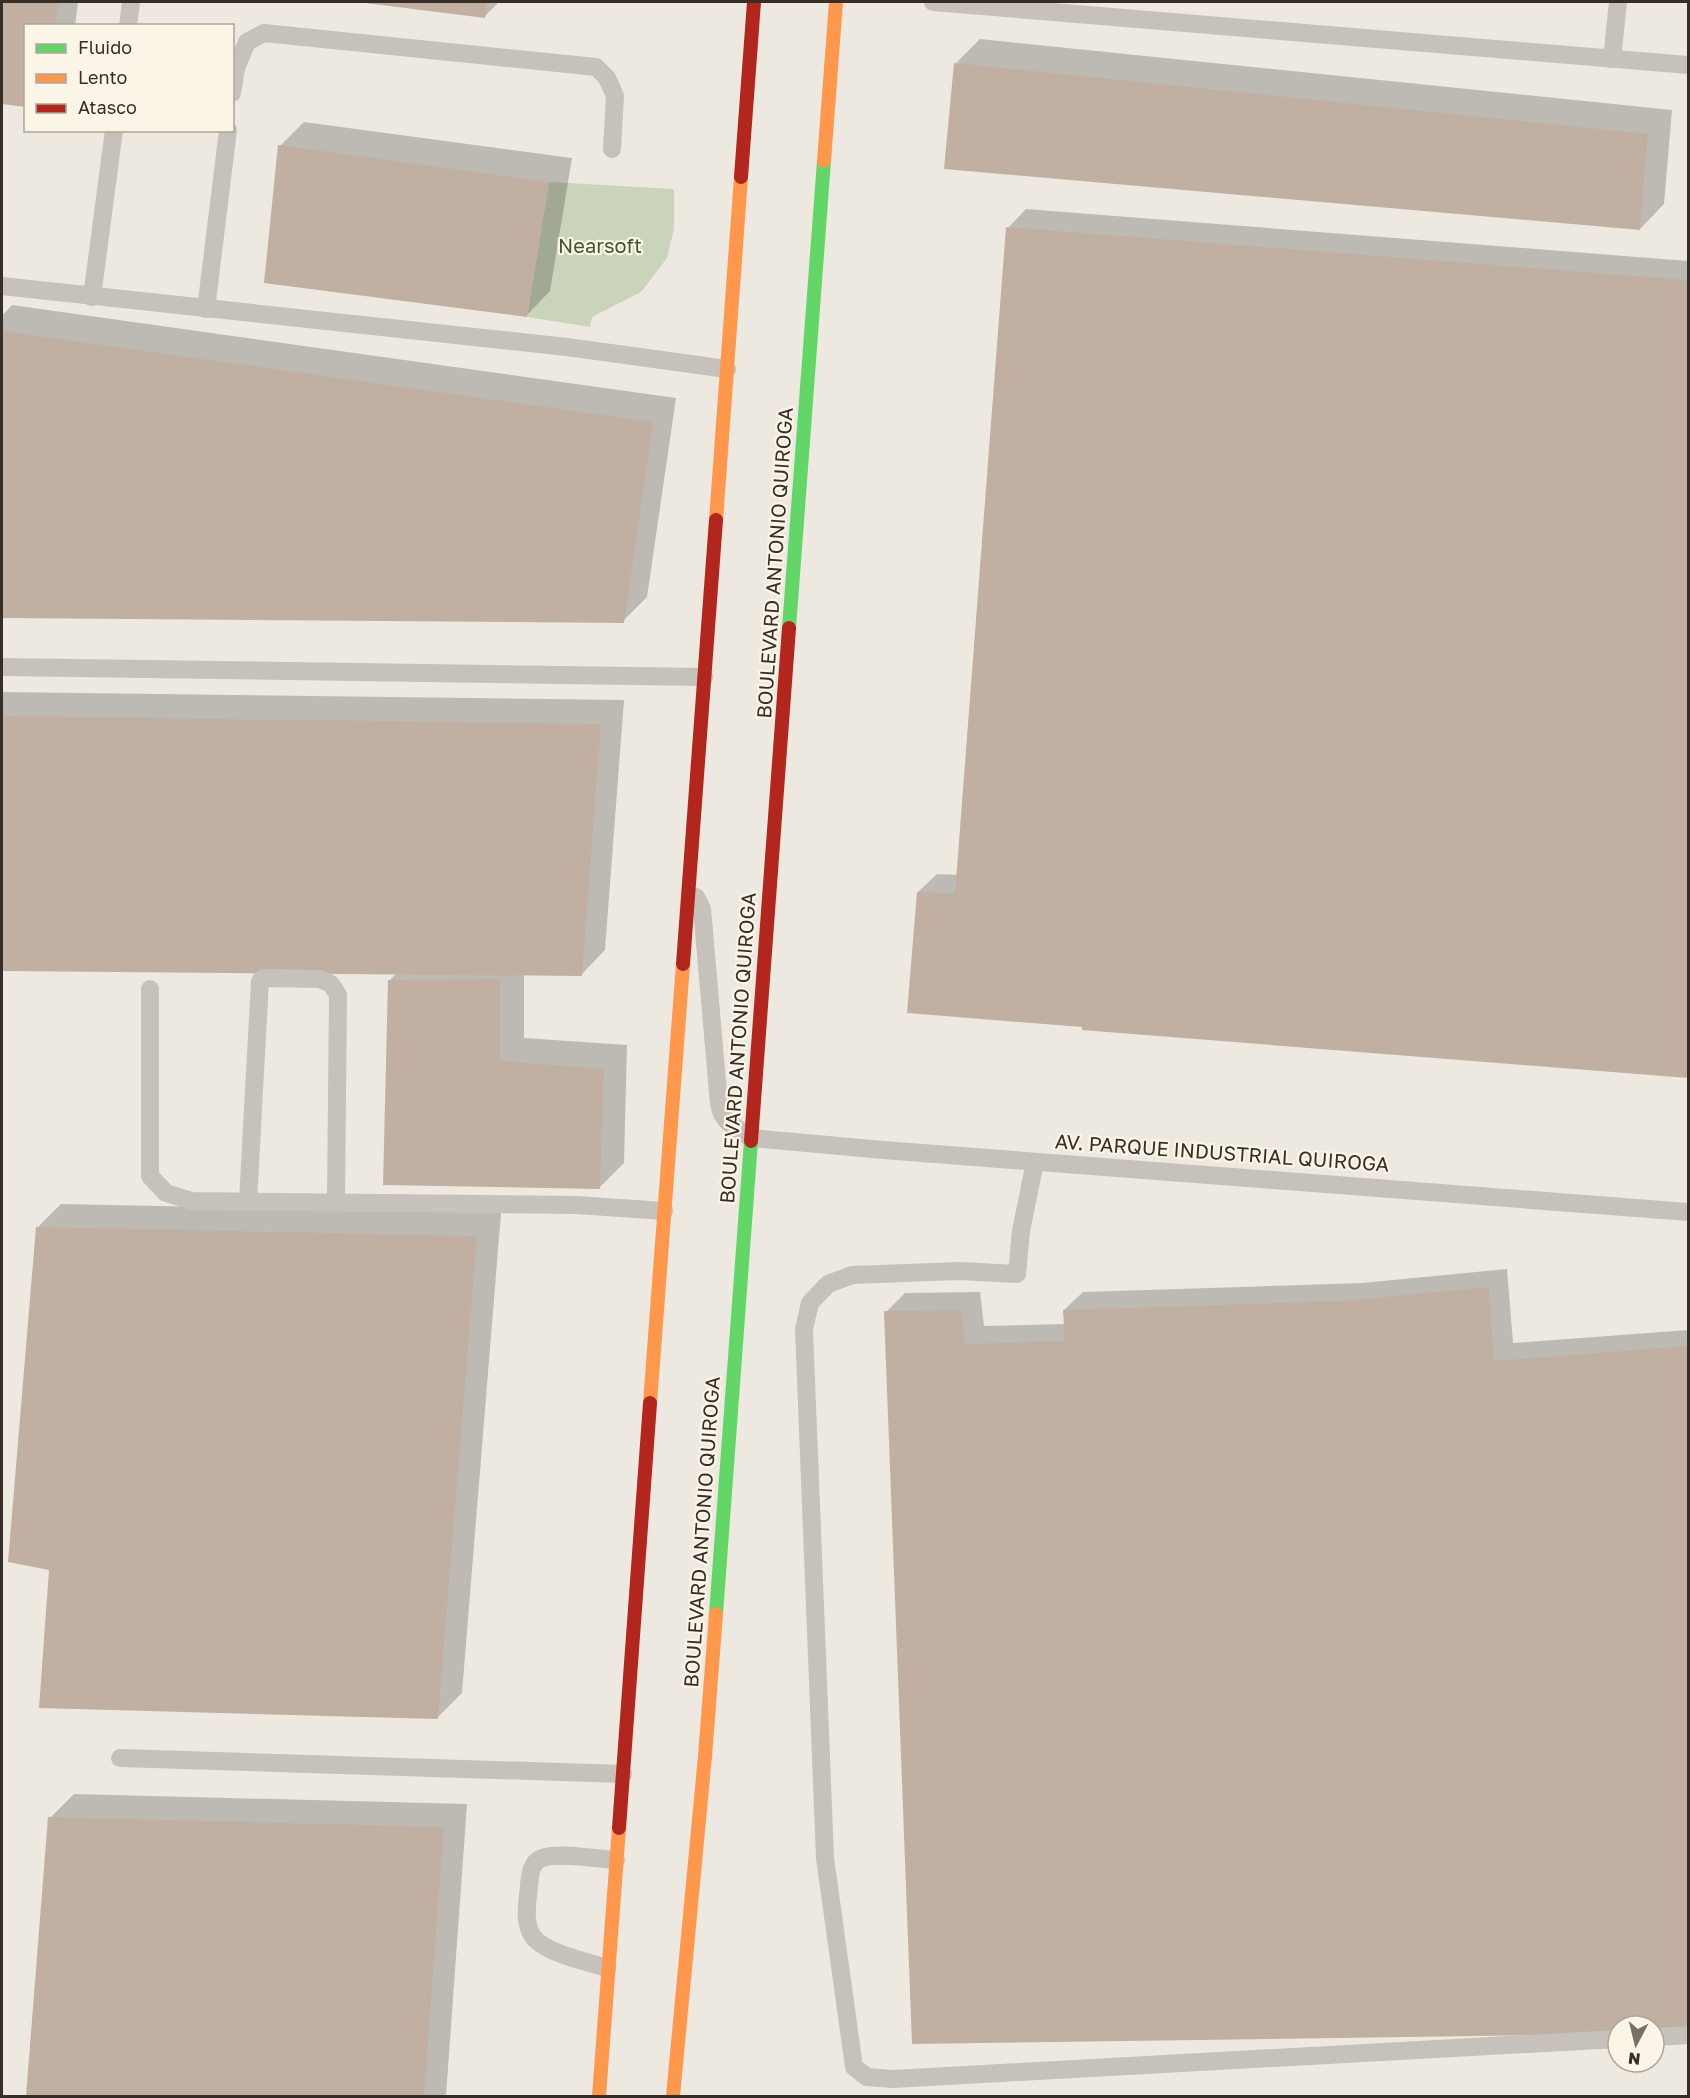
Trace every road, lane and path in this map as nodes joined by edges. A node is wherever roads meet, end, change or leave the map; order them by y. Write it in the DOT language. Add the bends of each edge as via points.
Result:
graph roads {
  1 [pos="131,2"];
  2 [pos="754,2"];
  3 [pos="836,2"];
  4 [pos="933,2"];
  5 [pos="1618,2"];
  6 [pos="1112,9"];
  7 [pos="128,24"];
  8 [pos="1612,59"];
  9 [pos="1689,64"];
  10 [pos="234,80"];
  11 [pos="114,132"];
  12 [pos="228,132"];
  13 [pos="612,149"];
  14 [pos="2,286"];
  15 [pos="92,297"];
  16 [pos="206,309"];
  17 [pos="727,369"];
  18 [pos="2,667"];
  19 [pos="704,677"];
  20 [pos="688,884"];
  21 [pos="150,989"];
  22 [pos="751,1138"];
  23 [pos="1035,1162"];
  24 [pos="248,1201"];
  25 [pos="336,1201"];
  26 [pos="664,1211"];
  27 [pos="1689,1212"];
  28 [pos="120,1758"];
  29 [pos="622,1774"];
  30 [pos="616,1860"];
  31 [pos="607,1968"];
  32 [pos="1689,2035"];
  33 [pos="1666,2036"];
  34 [pos="1606,2040"];
  35 [pos="599,2097"];
  36 [pos="673,2097"];
  1 -- 7 [label="lane"];
  2 -- 17 [label="main road"];
  3 -- 22 [label="main road, BOULEVARD ANTONIO QUIROGA"];
  4 -- 6 [label="lane"];
  5 -- 8 [label="lane"];
  6 -- 8 [label="lane"];
  8 -- 9 [label="lane"];
  10 -- 13 [label="lane" via="247,42 264,33 596,67 607,78 615,96"];
  11 -- 15 [label="lane"];
  12 -- 16 [label="lane"];
  14 -- 15 [label="lane"];
  15 -- 16 [label="lane"];
  16 -- 17 [label="lane" via="567,347"];
  17 -- 19 [label="main road"];
  18 -- 19 [label="lane"];
  19 -- 20 [label="main road"];
  20 -- 22 [label="lane" via="702,909 719,1104 728,1122"];
  20 -- 26 [label="main road"];
  21 -- 24 [label="lane" via="150,1176 166,1193 192,1201"];
  22 -- 23 [label="lane, AV. PARQUE INDUSTRIAL QUIROGA"];
  22 -- 36 [label="main road, BOULEVARD ANTONIO QUIROGA" via="705,1756"];
  23 -- 27 [label="lane, AV. PARQUE INDUSTRIAL QUIROGA"];
  23 -- 34 [label="lane" via="1017,1274 959,1271 852,1275 828,1284 810,1303 804,1329 825,1858 854,2067 867,2078 893,2079"];
  24 -- 25 [label="lane"];
  24 -- 25 [label="lane" via="263,978 320,978 331,984 338,995"];
  25 -- 26 [label="lane" via="577,1205"];
  26 -- 29 [label="main road"];
  28 -- 29 [label="lane"];
  29 -- 30 [label="main road"];
  30 -- 31 [label="main road"];
  30 -- 31 [label="lane" via="542,1858 535,1862 530,1874 527,1920 532,1936 547,1948"];
  31 -- 35 [label="main road"];
  32 -- 33 [label="lane"];
}
